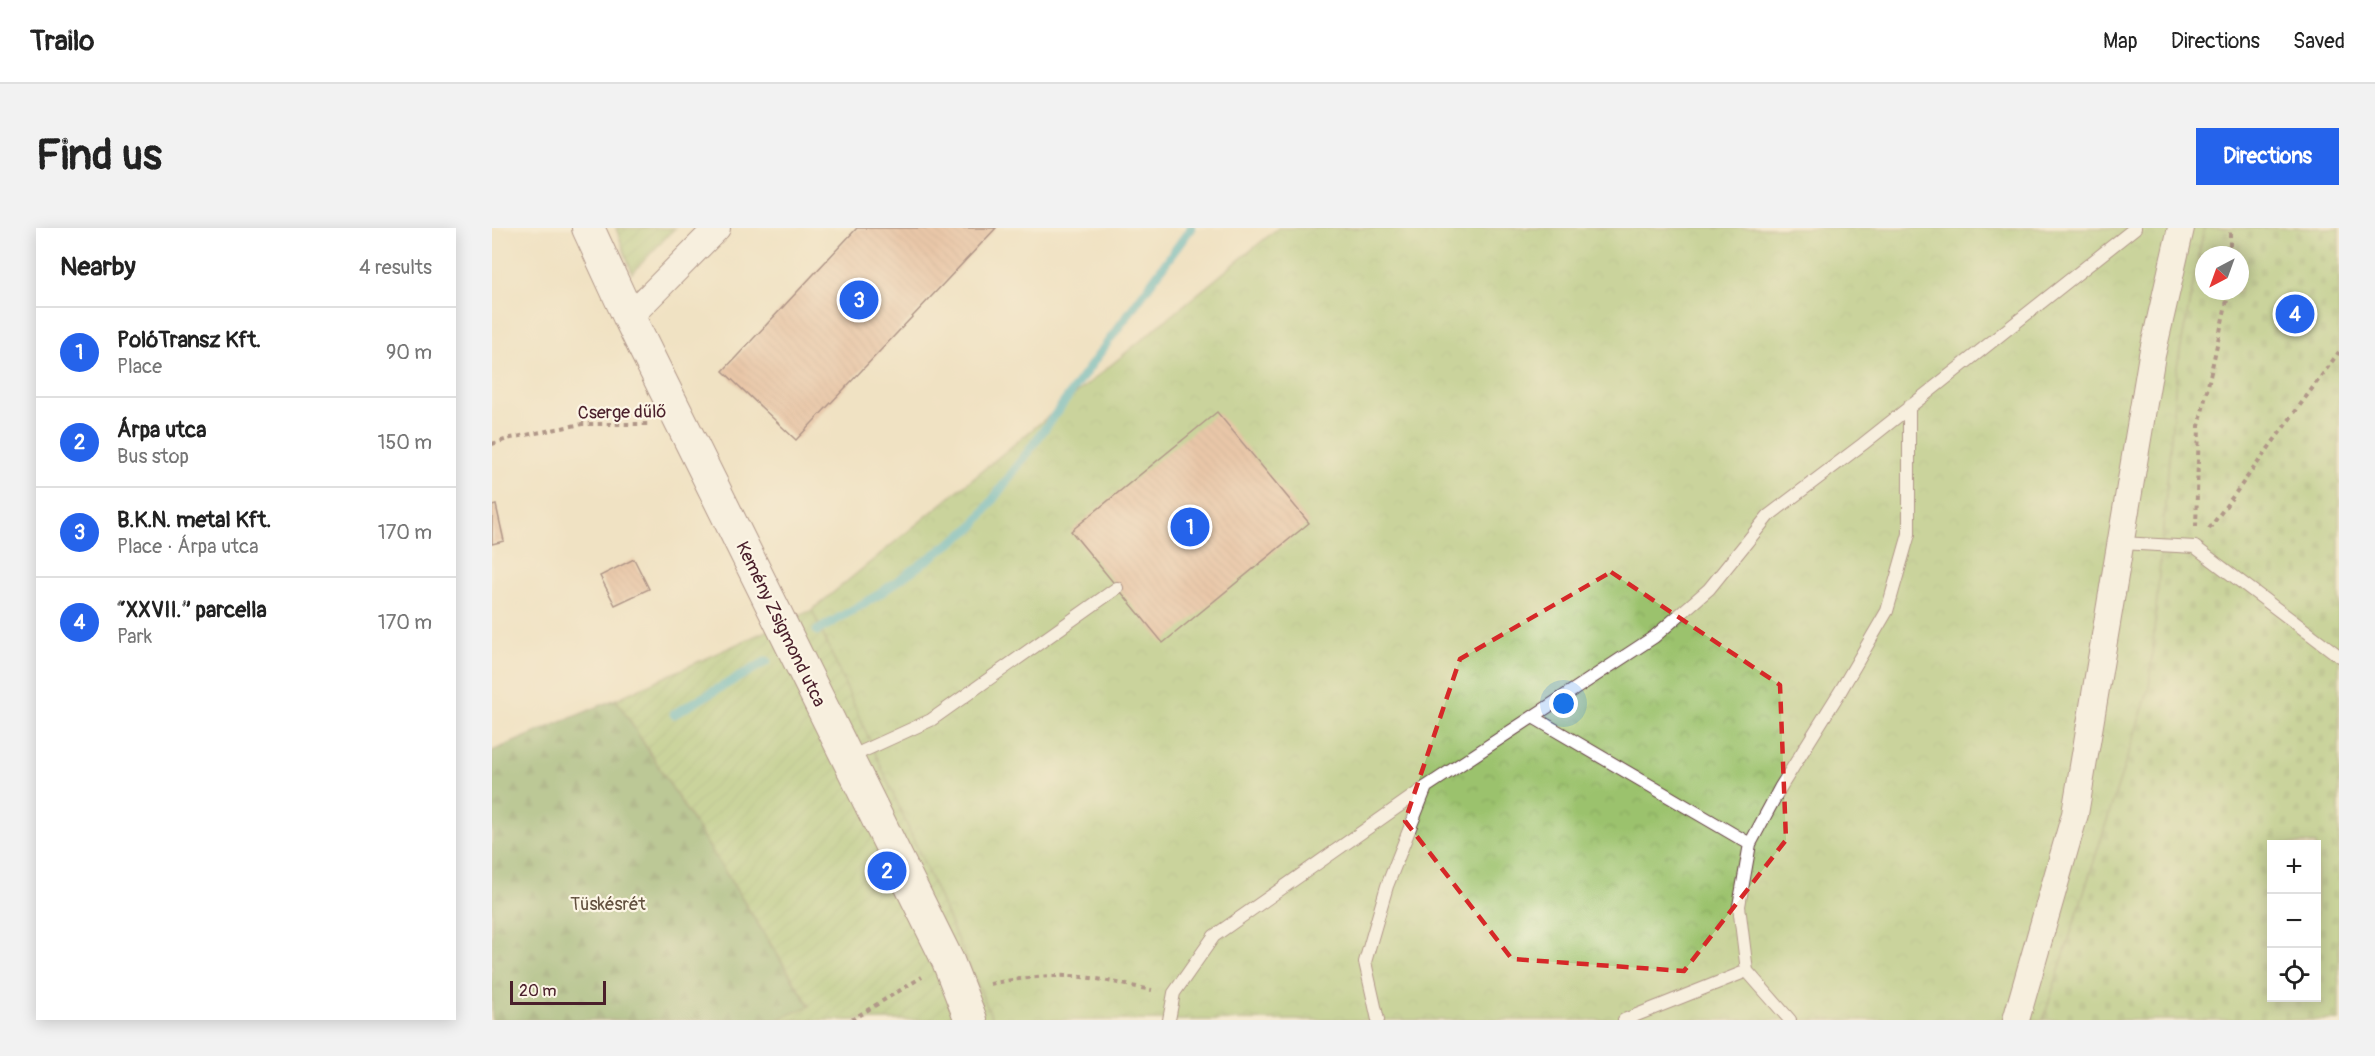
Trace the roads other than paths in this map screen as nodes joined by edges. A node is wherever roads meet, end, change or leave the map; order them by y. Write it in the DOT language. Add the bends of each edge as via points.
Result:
graph roads {
  1 [pos="588,228"];
  2 [pos="717,228"];
  3 [pos="2135,228"];
  4 [pos="2181,228"];
  5 [pos="629,317"];
  6 [pos="1909,406"];
  7 [pos="2121,543"];
  8 [pos="1118,588"];
  9 [pos="2339,656"];
  10 [pos="1533,717"];
  11 [pos="847,759"];
  12 [pos="1426,787"];
  13 [pos="1750,844"];
  14 [pos="1747,971"];
  15 [pos="971,1020"];
  16 [pos="1169,1020"];
  17 [pos="1378,1020"];
  18 [pos="1624,1020"];
  19 [pos="1791,1020"];
  20 [pos="2016,1020"];
  1 -- 5 [label="street, Kemény Zsigmond utca"];
  2 -- 5 [label="street"];
  3 -- 6 [label="lane"];
  4 -- 7 [label="street" via="2152,355"];
  5 -- 11 [label="street, Kemény Zsigmond utca"];
  6 -- 10 [label="lane" via="1768,516 1709,589 1654,637"];
  6 -- 13 [label="lane" via="1909,534 1887,611"];
  7 -- 9 [label="lane" via="2195,547"];
  7 -- 20 [label="street" via="2075,814"];
  8 -- 11 [label="lane" via="931,720"];
  10 -- 12 [label="lane"];
  10 -- 13 [label="lane"];
  11 -- 15 [label="street, Kemény Zsigmond utca" via="948,961"];
  12 -- 16 [label="lane" via="1214,936 1174,993"];
  12 -- 17 [label="lane" via="1387,886 1365,962"];
  13 -- 14 [label="lane" via="1739,906"];
  14 -- 18 [label="lane"];
  14 -- 19 [label="lane"];
}
